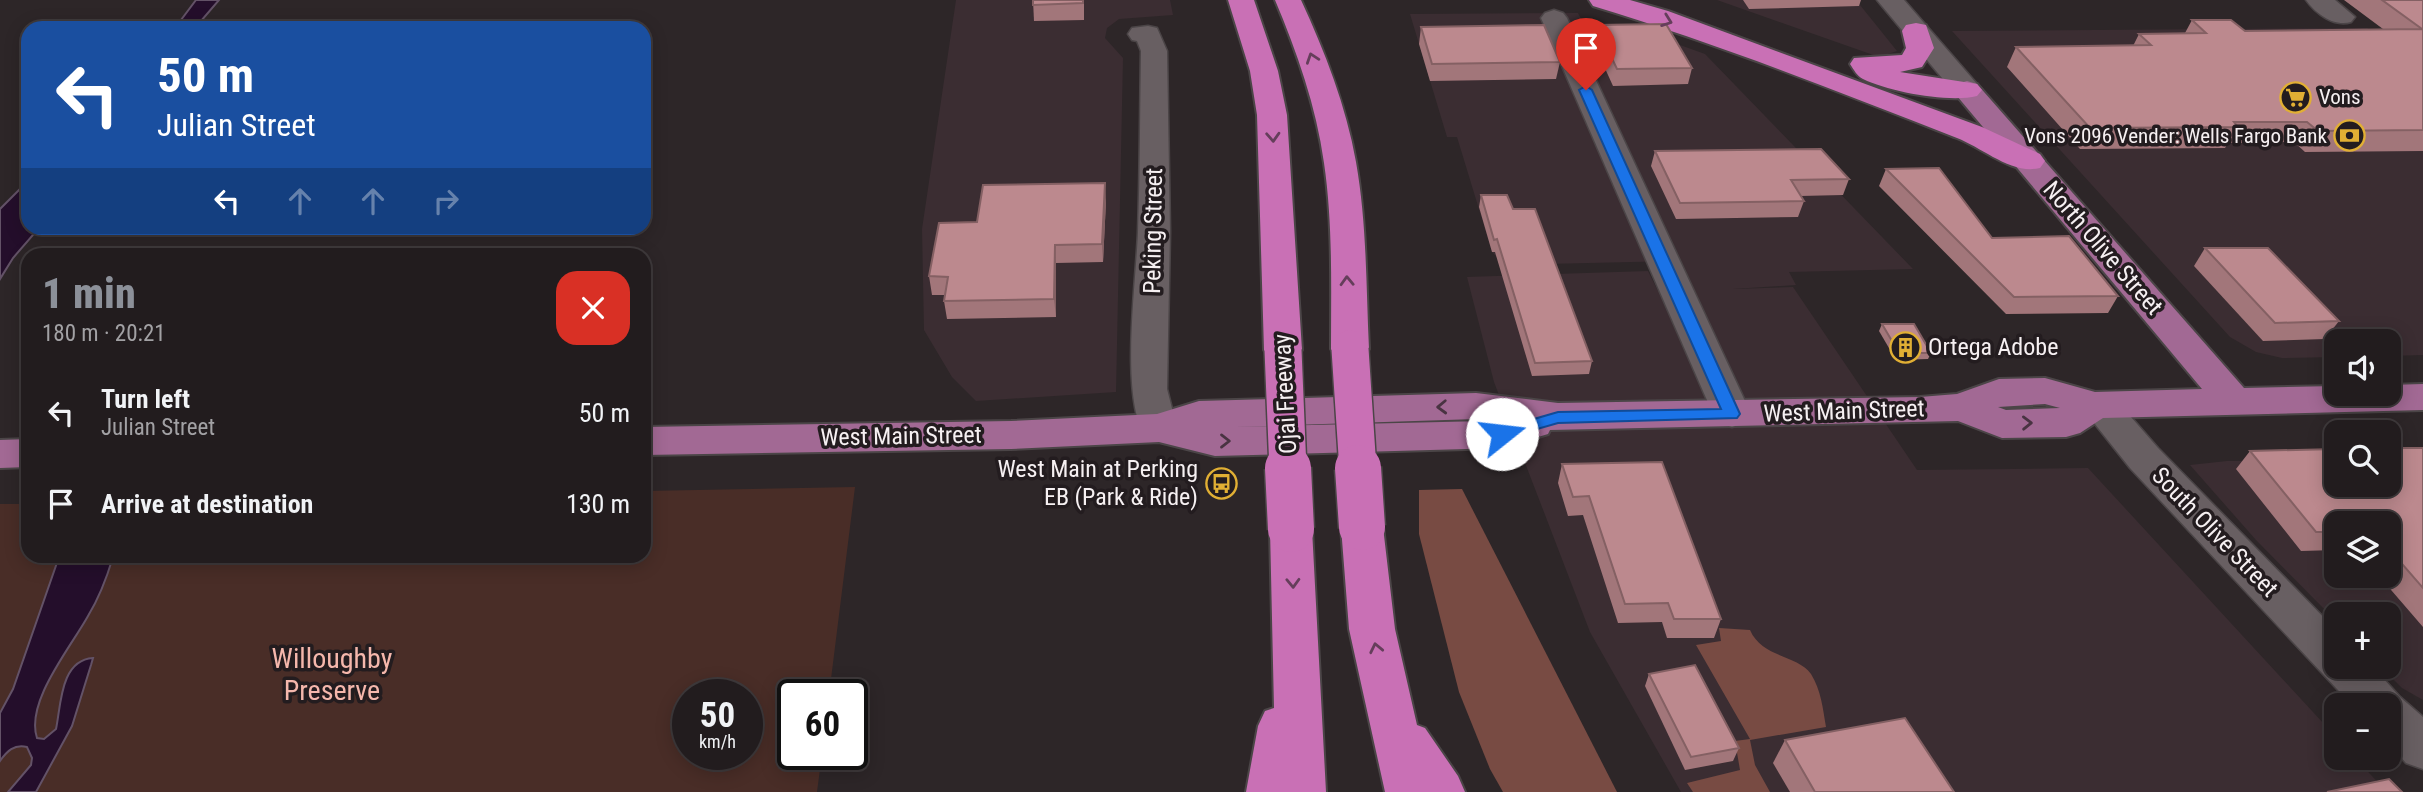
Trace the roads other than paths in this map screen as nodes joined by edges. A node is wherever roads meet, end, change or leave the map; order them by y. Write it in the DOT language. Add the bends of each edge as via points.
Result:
graph roads {
  1 [pos="1241,0"];
  2 [pos="1288,0"];
  3 [pos="1602,0"];
  4 [pos="1667,0"];
  5 [pos="1890,0"];
  6 [pos="2319,0"];
  7 [pos="2342,17"];
  8 [pos="1554,18"];
  9 [pos="1916,31"];
  10 [pos="1144,34"];
  11 [pos="1826,55"];
  12 [pos="1843,86"];
  13 [pos="1974,97"];
  14 [pos="2029,161"];
  15 [pos="2423,397"];
  16 [pos="2233,400"];
  17 [pos="2095,405"];
  18 [pos="1732,414"];
  19 [pos="1158,428"];
  20 [pos="651,441"];
  21 [pos="21,453"];
  22 [pos="0,454"];
  23 [pos="1295,638"];
  24 [pos="2324,646"];
  25 [pos="2356,679"];
  26 [pos="2369,693"];
  27 [pos="1390,714"];
  28 [pos="2401,725"];
  29 [pos="2423,748"];
  30 [pos="1271,792"];
  31 [pos="1301,792"];
  32 [pos="1410,792"];
  33 [pos="1440,792"];
  1 -- 23 [label="highway, Ojai Freeway, one-way, bridge" via="1264,71 1272,115"];
  27 -- 2 [label="highway, one-way, bridge" via="1372,629 1362,527 1343,183 1322,89"];
  3 -- 12 [label="highway, one-way"];
  4 -- 11 [label="highway"];
  5 -- 9 [label="street, North Olive Street"];
  6 -- 7 [label="street"];
  8 -- 18 [label="street"];
  9 -- 11 [label="highway" via="1920,48 1912,61 1904,64 1879,66"];
  9 -- 13 [label="street, North Olive Street"];
  10 -- 19 [label="street, Peking Street" via="1154,51 1149,398"];
  11 -- 13 [label="highway" via="1909,84"];
  12 -- 13 [label="highway" via="1927,102"];
  12 -- 14 [label="highway" via="1971,133"];
  13 -- 14 [label="main road, North Olive Street"];
  14 -- 16 [label="main road, North Olive Street"];
  15 -- 16 [label="main road, West Main Street"];
  16 -- 17 [label="main road, West Main Street"];
  17 -- 18 [label="main road, West Main Street" via="2066,423 2002,424 1962,407"];
  17 -- 24 [label="street, South Olive Street"];
  18 -- 19 [label="main road, West Main Street" via="1558,417 1502,434 1215,442"];
  19 -- 20 [label="main road, West Main Street"];
  21 -- 22 [label="main road"];
  23 -- 30 [label="highway"];
  23 -- 31 [label="highway, Ojai Freeway"];
  25 -- 26 [label="street"];
  27 -- 32 [label="highway"];
  27 -- 33 [label="highway"];
  28 -- 29 [label="street"];
}
